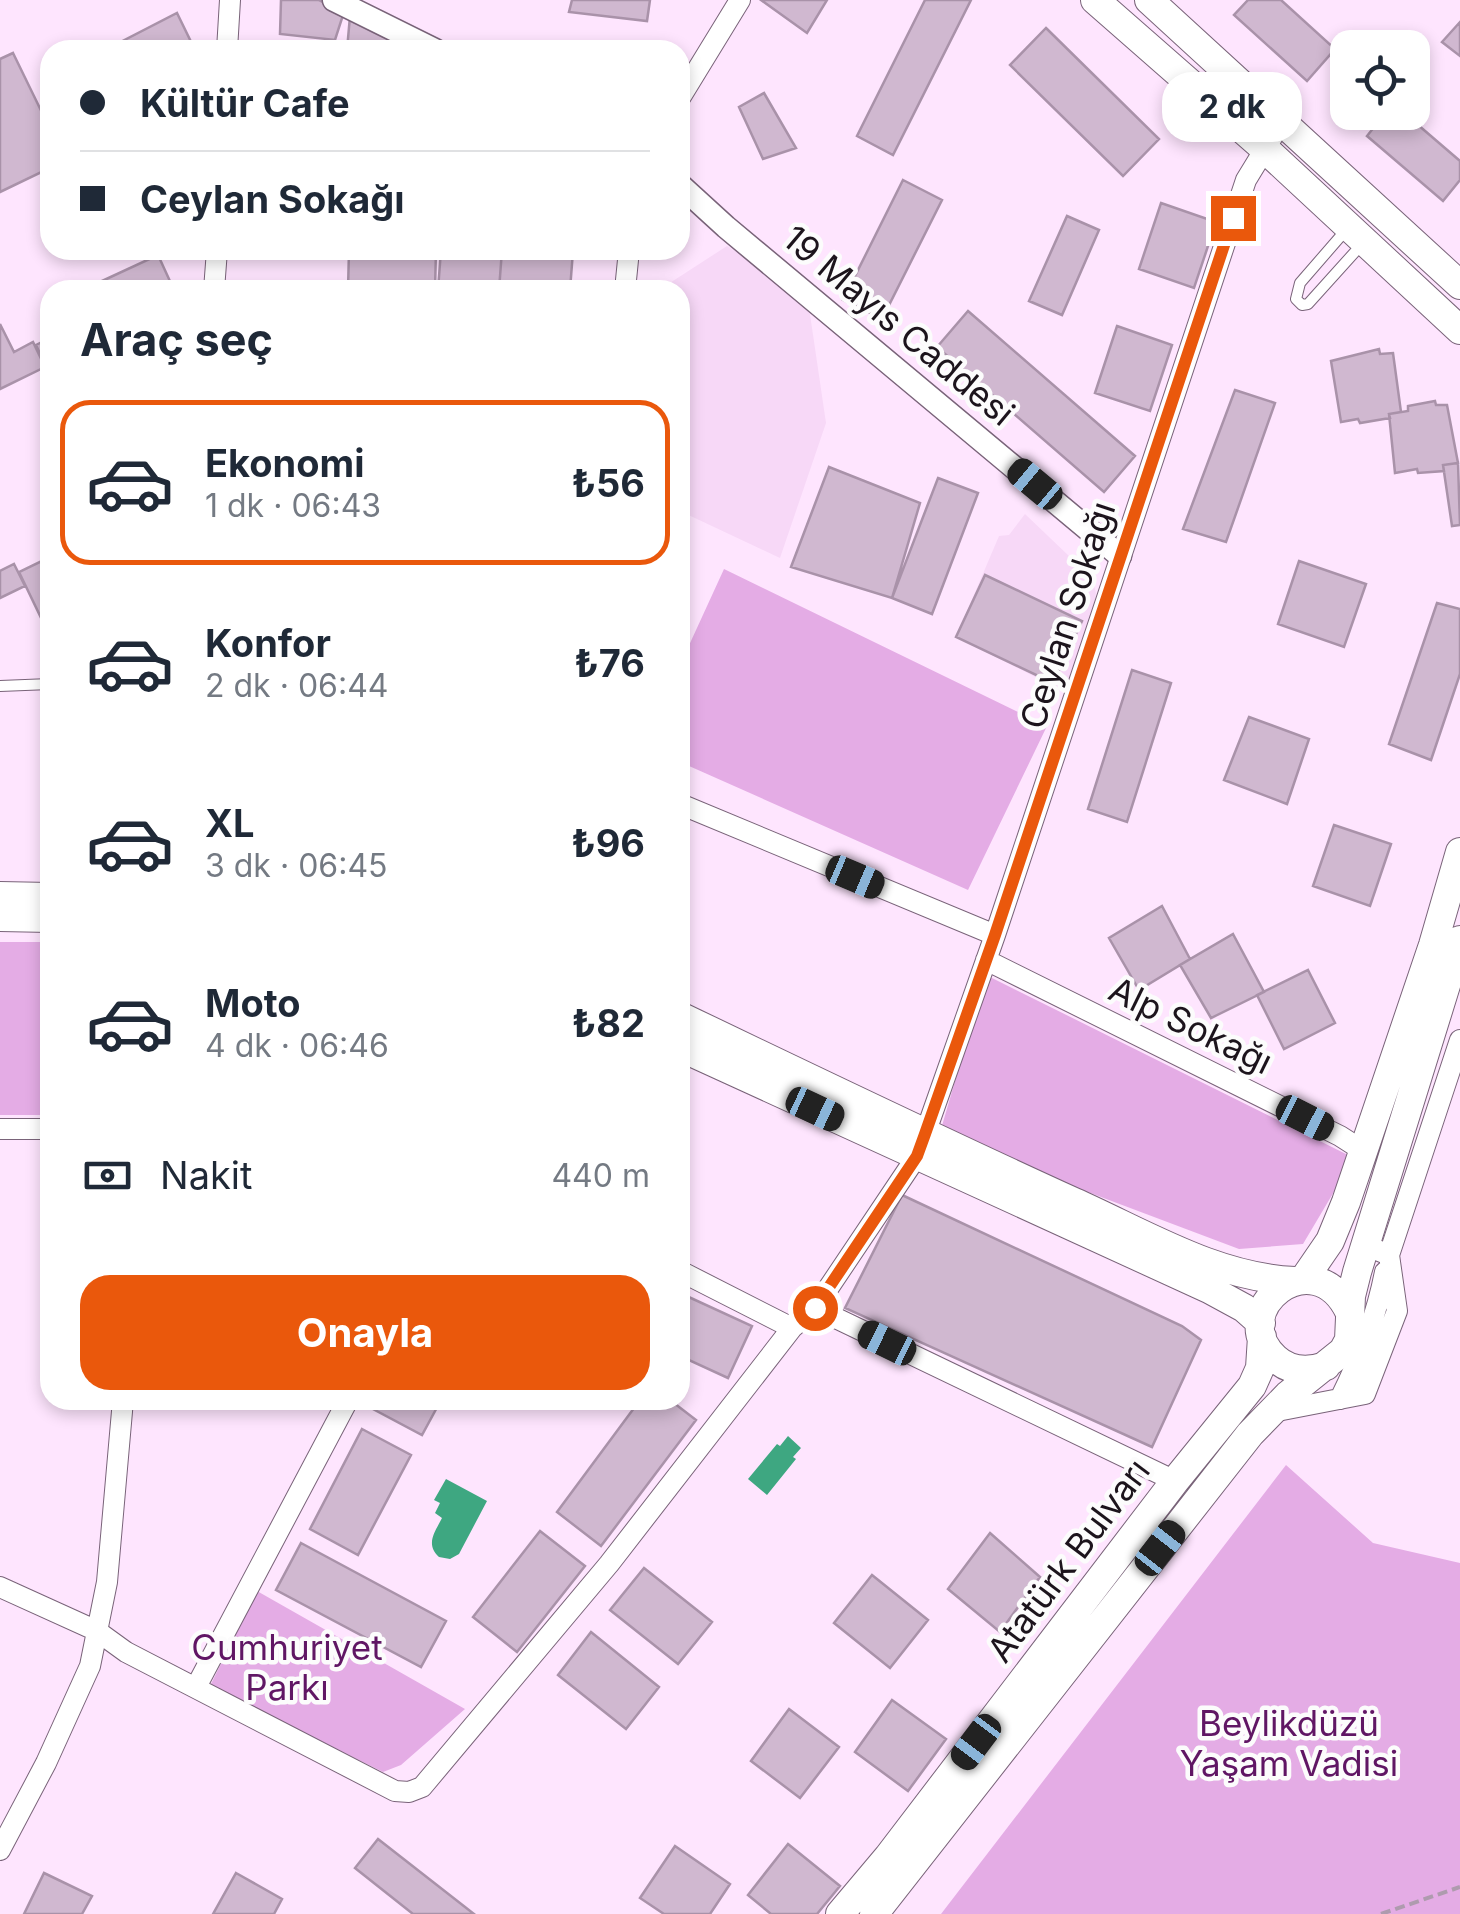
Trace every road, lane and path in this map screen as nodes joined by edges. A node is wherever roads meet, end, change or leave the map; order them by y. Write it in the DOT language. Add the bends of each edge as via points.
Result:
graph roads {
  1 [pos="230,0"];
  2 [pos="334,0"];
  3 [pos="740,0"];
  4 [pos="1095,0"];
  5 [pos="1149,0"];
  6 [pos="228,40"];
  7 [pos="416,40"];
  8 [pos="690,82"];
  9 [pos="1282,122"];
  10 [pos="1265,150"];
  11 [pos="690,193"];
  12 [pos="1356,235"];
  13 [pos="1460,286"];
  14 [pos="1460,330"];
  15 [pos="1120,556"];
  16 [pos="40,684"];
  17 [pos="0,686"];
  18 [pos="690,808"];
  19 [pos="1460,852"];
  20 [pos="0,896"];
  21 [pos="40,896"];
  22 [pos="0,917"];
  23 [pos="40,918"];
  24 [pos="995,935"];
  25 [pos="1460,940"];
  26 [pos="986,960"];
  27 [pos="690,1021"];
  28 [pos="1452,1035"];
  29 [pos="690,1051"];
  30 [pos="0,1129"];
  31 [pos="40,1129"];
  32 [pos="921,1145"];
  33 [pos="1365,1152"];
  34 [pos="1377,1250"];
  35 [pos="690,1277"];
  36 [pos="1300,1280"];
  37 [pos="815,1308"];
  38 [pos="1350,1311"];
  39 [pos="792,1328"];
  40 [pos="1261,1330"];
  41 [pos="1326,1366"];
  42 [pos="122,1410"];
  43 [pos="343,1410"];
  44 [pos="1272,1412"];
  45 [pos="1175,1481"];
  46 [pos="0,1587"];
  47 [pos="96,1630"];
  48 [pos="196,1686"];
  49 [pos="0,1850"];
  50 [pos="1460,1887"];
  51 [pos="840,1914"];
  52 [pos="874,1914"];
  53 [pos="1381,1914"];
  1 -- 6 [label="street"];
  2 -- 7 [label="street"];
  3 -- 8 [label="street"];
  4 -- 10 [label="main road"];
  5 -- 9 [label="main road"];
  9 -- 10 [label="street, Ceylan Sokağı"];
  9 -- 13 [label="main road"];
  10 -- 12 [label="main road"];
  10 -- 15 [label="street, Ceylan Sokağı" via="1246,180"];
  11 -- 15 [label="street, 19 Mayıs Caddesi"];
  12 -- 12 [label="lane" via="1300,283 1296,299 1302,305"];
  12 -- 14 [label="main road"];
  15 -- 24 [label="street, Ceylan Sokağı"];
  16 -- 17 [label="lane"];
  18 -- 24 [label="street"];
  19 -- 33 [label="main road"];
  20 -- 21 [label="main road"];
  22 -- 23 [label="main road"];
  24 -- 26 [label="street, Ceylan Sokağı"];
  25 -- 28 [label="main road"];
  26 -- 32 [label="street, Ceylan Sokağı"];
  26 -- 33 [label="street, Alp Sokağı"];
  27 -- 32 [label="main road"];
  28 -- 34 [label="main road"];
  29 -- 32 [label="main road"];
  30 -- 31 [label="street"];
  32 -- 36 [label="main road" via="1221,1268"];
  32 -- 37 [label="street, Ceylan Sokağı"];
  32 -- 40 [label="main road" via="1244,1308"];
  33 -- 36 [label="main road" via="1330,1241"];
  34 -- 38 [label="main road"];
  34 -- 44 [label="street" via="1397,1311 1365,1394"];
  35 -- 39 [label="street"];
  36 -- 38 [label="main road" via="1327,1285"];
  36 -- 40 [label="main road" via="1266,1302"];
  37 -- 39 [label="street, Ceylan Sokağı"];
  37 -- 45 [label="street"];
  38 -- 41 [label="main road" via="1348,1340"];
  39 -- 48 [label="street, Ceylan Sokağı" via="609,1564 422,1787 395,1791"];
  40 -- 41 [label="main road" via="1270,1352 1290,1368"];
  40 -- 45 [label="main road, Atatürk Bulvarı" via="1260,1368 1252,1386"];
  41 -- 44 [label="main road"];
  42 -- 47 [label="street" via="107,1582"];
  43 -- 48 [label="street"];
  44 -- 52 [label="main road"];
  45 -- 51 [label="main road, Atatürk Bulvarı"];
  46 -- 47 [label="street, Ceylan Sokağı"];
  47 -- 48 [label="street, Ceylan Sokağı"];
  47 -- 49 [label="street" via="90,1666"];
  50 -- 53 [label="path"];
}
